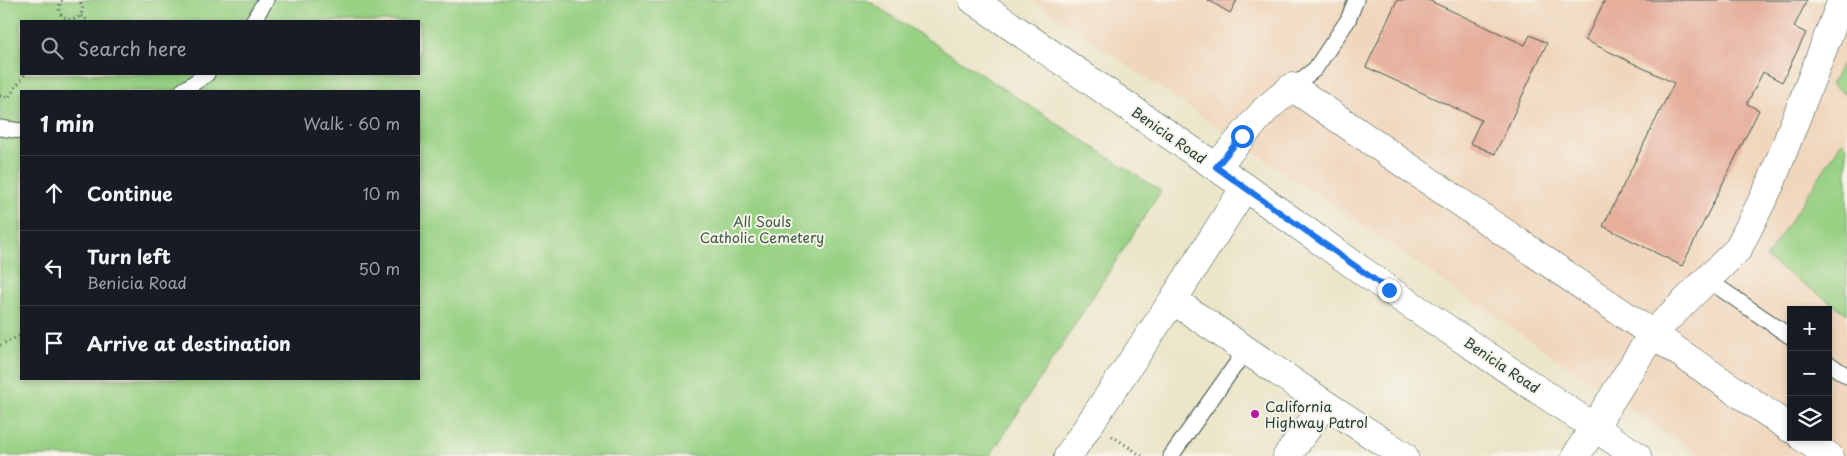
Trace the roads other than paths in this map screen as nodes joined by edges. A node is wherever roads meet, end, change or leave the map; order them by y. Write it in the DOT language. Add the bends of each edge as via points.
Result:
graph roads {
  1 [pos="266,0"];
  2 [pos="973,0"];
  3 [pos="1356,0"];
  4 [pos="1842,0"];
  5 [pos="254,20"];
  6 [pos="206,75"];
  7 [pos="1292,87"];
  8 [pos="183,90"];
  9 [pos="0,128"];
  10 [pos="20,131"];
  11 [pos="1216,167"];
  12 [pos="1245,187"];
  13 [pos="1708,280"];
  14 [pos="1173,300"];
  15 [pos="1653,333"];
  16 [pos="1787,334"];
  17 [pos="1246,350"];
  18 [pos="1832,366"];
  19 [pos="1847,376"];
  20 [pos="1325,404"];
  21 [pos="1787,426"];
  22 [pos="1595,428"];
  23 [pos="1808,441"];
  24 [pos="1068,456"];
  25 [pos="1170,456"];
  26 [pos="1287,456"];
  27 [pos="1404,456"];
  28 [pos="1576,456"];
  29 [pos="1637,456"];
  30 [pos="1830,456"];
  1 -- 5 [label="lane"];
  2 -- 11 [label="street, Benicia Road"];
  3 -- 7 [label="lane" via="1348,20 1315,69"];
  4 -- 13 [label="street" via="1772,183 1738,249"];
  6 -- 8 [label="lane"];
  7 -- 11 [label="street" via="1265,110"];
  7 -- 15 [label="street"];
  9 -- 10 [label="lane"];
  11 -- 12 [label="street, Benicia Road"];
  12 -- 14 [label="street"];
  12 -- 22 [label="street, Benicia Road" via="1389,290"];
  13 -- 15 [label="street"];
  13 -- 16 [label="lane"];
  14 -- 17 [label="street"];
  14 -- 24 [label="street"];
  15 -- 21 [label="street"];
  15 -- 22 [label="street"];
  17 -- 20 [label="street"];
  17 -- 25 [label="lane"];
  18 -- 19 [label="lane"];
  20 -- 26 [label="street"];
  20 -- 27 [label="street"];
  22 -- 28 [label="street"];
  22 -- 29 [label="street, Benicia Road"];
  23 -- 30 [label="street"];
}
